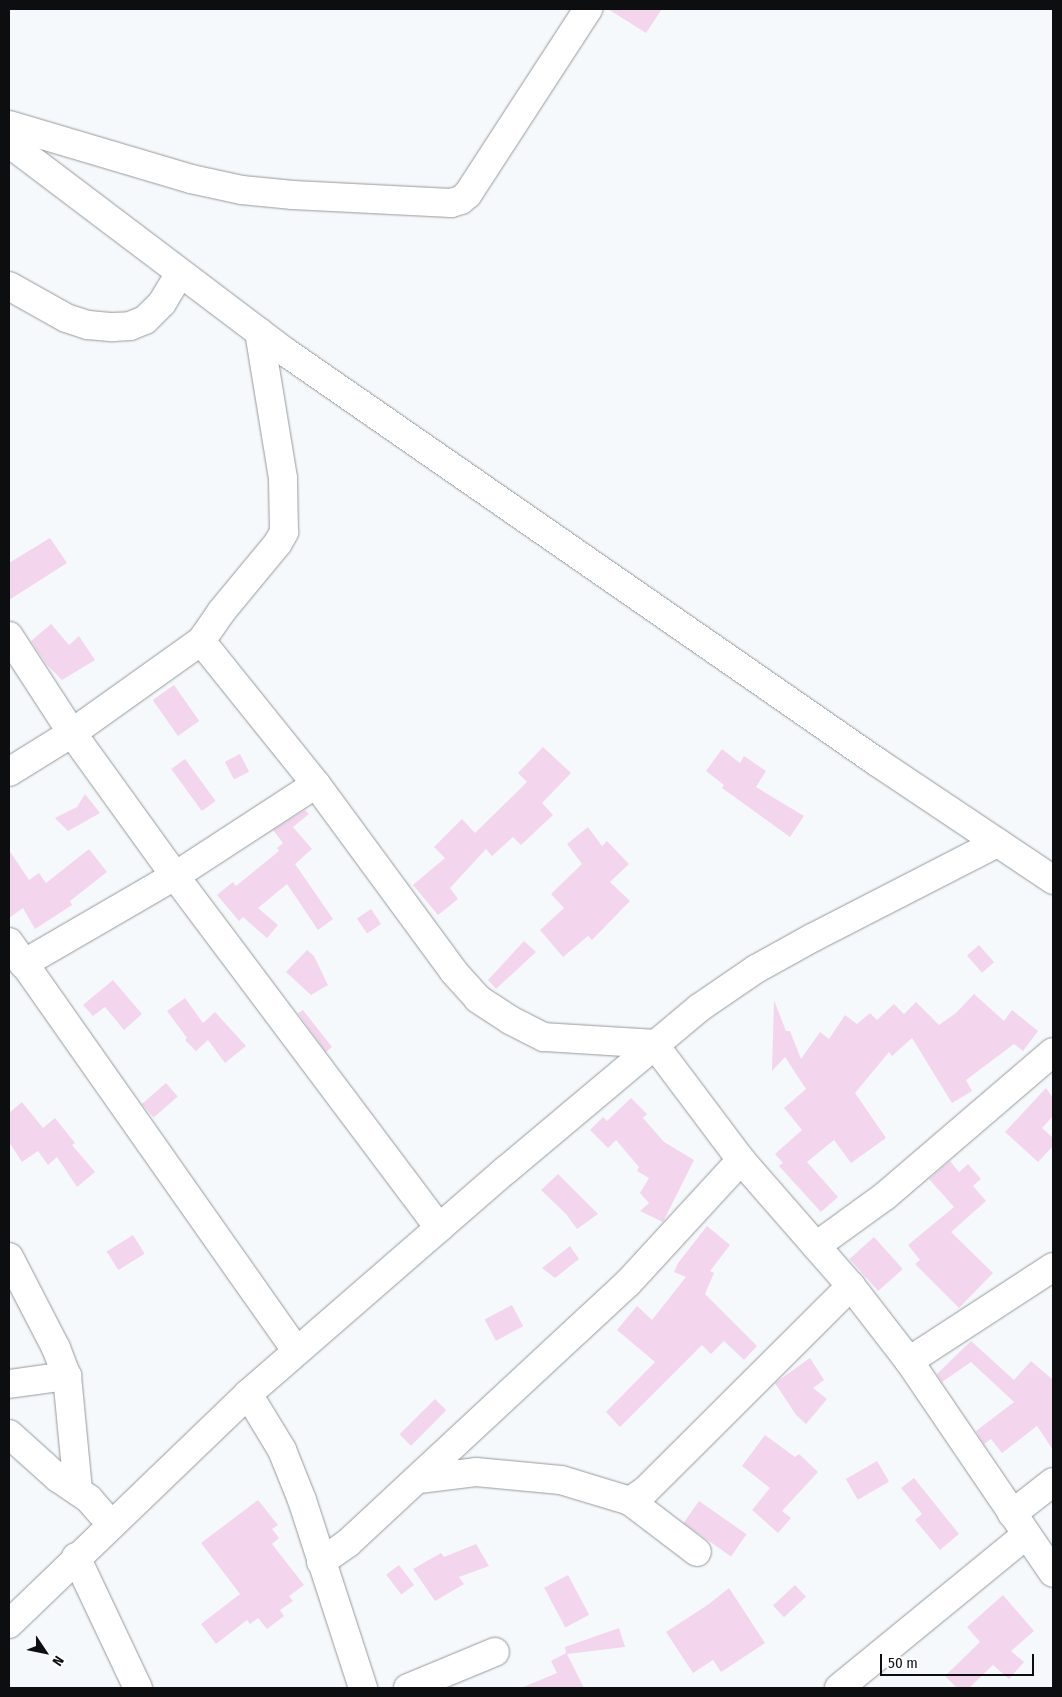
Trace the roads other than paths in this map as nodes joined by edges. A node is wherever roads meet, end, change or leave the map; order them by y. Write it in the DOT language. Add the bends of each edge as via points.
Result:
graph roads {
  1 [pos="563,9"];
  2 [pos="588,9"];
  3 [pos="569,36"];
  4 [pos="9,125"];
  5 [pos="9,142"];
  6 [pos="180,273"];
  7 [pos="9,286"];
  8 [pos="259,332"];
  9 [pos="9,636"];
  10 [pos="201,641"];
  11 [pos="72,733"];
  12 [pos="9,772"];
  13 [pos="316,784"];
  14 [pos="997,843"];
  15 [pos="175,876"];
  16 [pos="1053,880"];
  17 [pos="16,953"];
  18 [pos="654,1044"];
  19 [pos="1053,1052"];
  20 [pos="741,1160"];
  21 [pos="439,1228"];
  22 [pos="816,1246"];
  23 [pos="9,1257"];
  24 [pos="1053,1267"];
  25 [pos="851,1286"];
  26 [pos="296,1351"];
  27 [pos="909,1361"];
  28 [pos="67,1376"];
  29 [pos="9,1384"];
  30 [pos="248,1394"];
  31 [pos="9,1434"];
  32 [pos="419,1479"];
  33 [pos="1053,1482"];
  34 [pos="78,1491"];
  35 [pos="630,1501"];
  36 [pos="111,1524"];
  37 [pos="1019,1525"];
  38 [pos="697,1552"];
  39 [pos="76,1557"];
  40 [pos="321,1562"];
  41 [pos="1053,1574"];
  42 [pos="9,1624"];
  43 [pos="495,1652"];
  44 [pos="138,1688"];
  45 [pos="363,1688"];
  46 [pos="408,1688"];
  47 [pos="839,1688"];
  1 -- 3 [label="street"];
  2 -- 3 [label="street"];
  3 -- 4 [label="street" via="468,194 451,203 242,190 191,179"];
  5 -- 6 [label="street"];
  6 -- 7 [label="street" via="162,303 145,320 130,326 88,325 66,318"];
  6 -- 8 [label="street"];
  8 -- 10 [label="street" via="283,478 284,532"];
  8 -- 14 [label="street"];
  9 -- 11 [label="street"];
  10 -- 11 [label="street"];
  10 -- 13 [label="street"];
  11 -- 12 [label="street"];
  11 -- 15 [label="street"];
  13 -- 15 [label="street"];
  13 -- 18 [label="street" via="454,972 478,999 544,1037"];
  14 -- 16 [label="street"];
  14 -- 18 [label="street" via="756,969"];
  15 -- 17 [label="street"];
  15 -- 21 [label="street"];
  17 -- 26 [label="street"];
  18 -- 20 [label="street"];
  18 -- 21 [label="street"];
  19 -- 22 [label="street" via="885,1196"];
  20 -- 22 [label="street"];
  20 -- 32 [label="street" via="628,1283"];
  21 -- 26 [label="street"];
  22 -- 25 [label="street"];
  23 -- 28 [label="street"];
  24 -- 27 [label="street"];
  25 -- 27 [label="street"];
  25 -- 35 [label="street" via="645,1491"];
  26 -- 30 [label="street"];
  27 -- 37 [label="street"];
  28 -- 29 [label="street"];
  28 -- 34 [label="street"];
  30 -- 36 [label="street"];
  30 -- 40 [label="street" via="282,1450"];
  31 -- 34 [label="street" via="58,1478"];
  32 -- 35 [label="street" via="476,1472 561,1480"];
  32 -- 40 [label="street" via="348,1543"];
  33 -- 37 [label="street"];
  34 -- 36 [label="street"];
  35 -- 38 [label="street"];
  36 -- 39 [label="street"];
  37 -- 41 [label="street"];
  37 -- 47 [label="street"];
  39 -- 42 [label="street"];
  39 -- 44 [label="street"];
  40 -- 45 [label="street"];
  43 -- 46 [label="street"];
}
